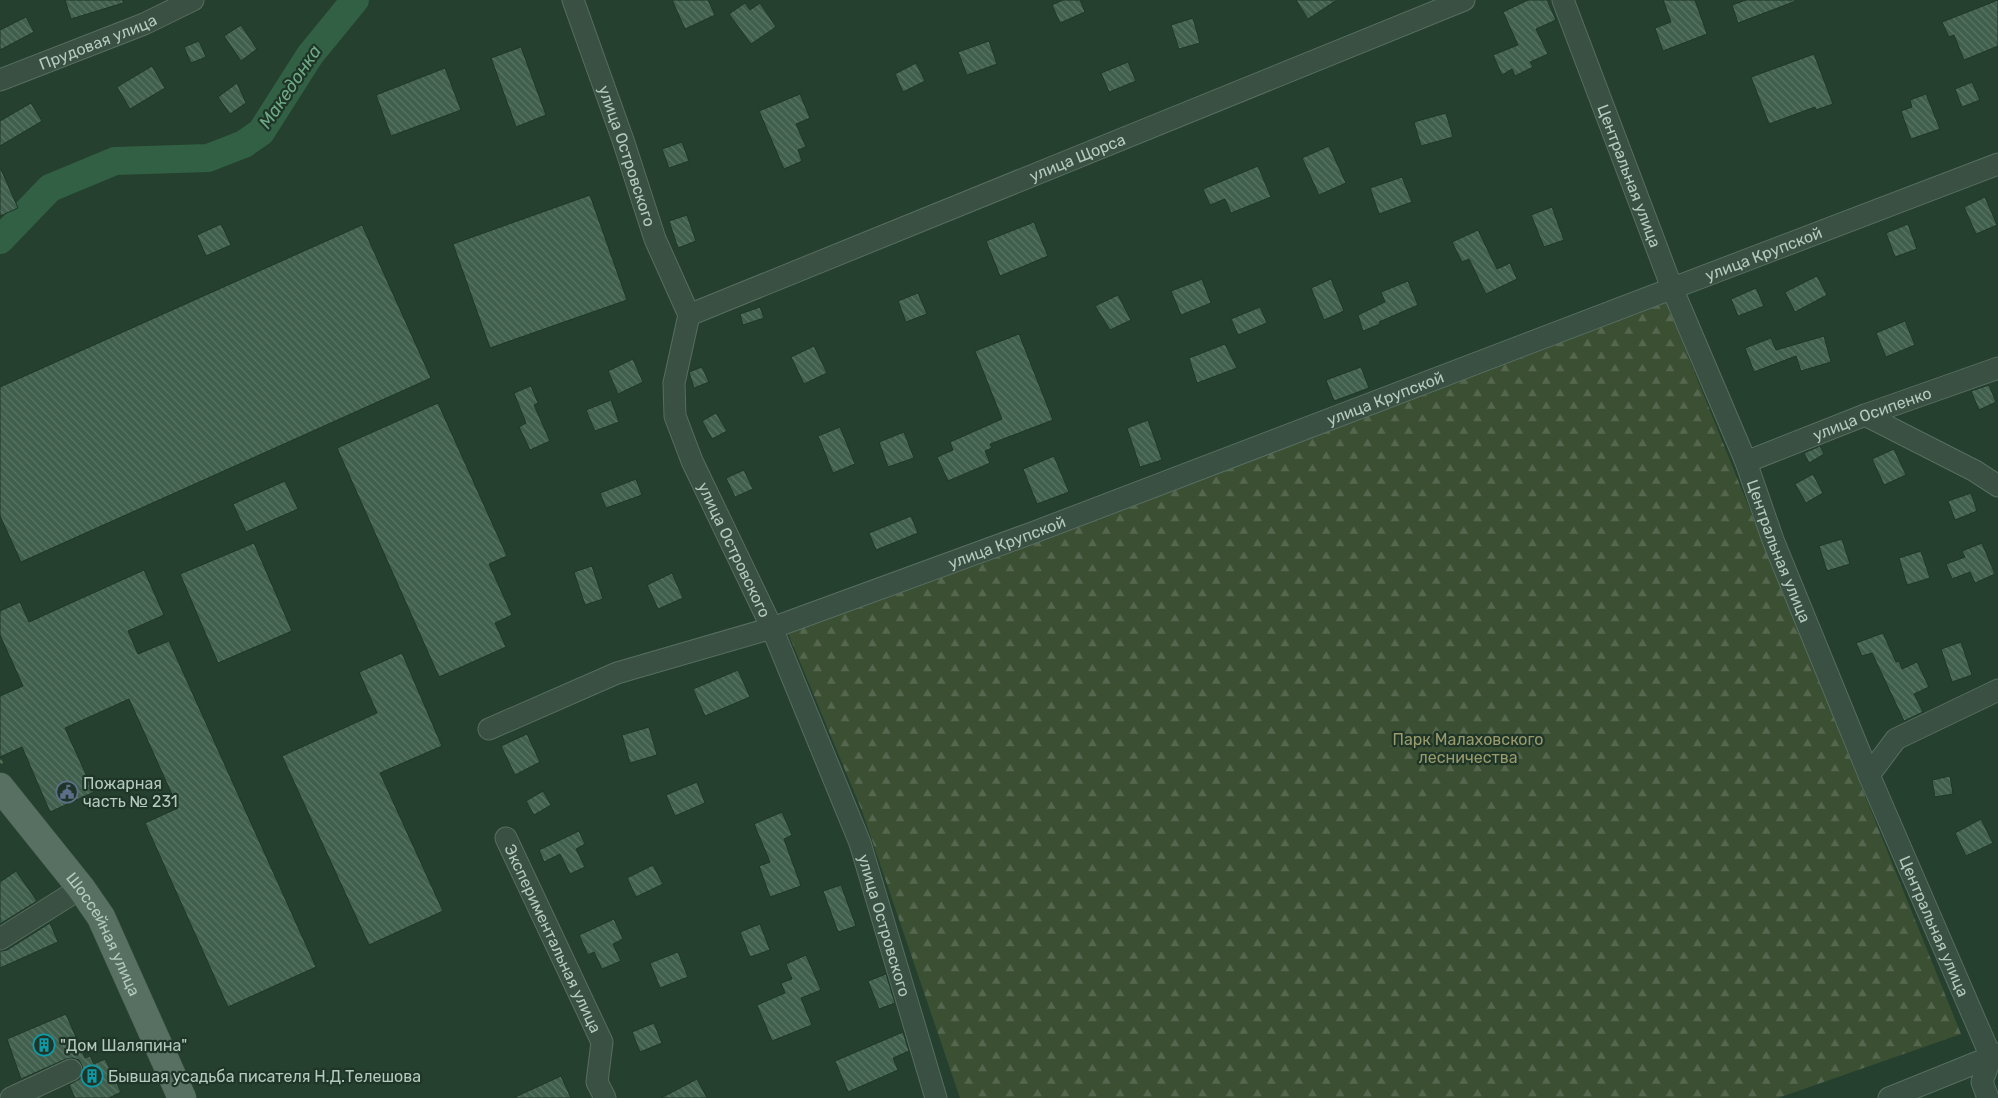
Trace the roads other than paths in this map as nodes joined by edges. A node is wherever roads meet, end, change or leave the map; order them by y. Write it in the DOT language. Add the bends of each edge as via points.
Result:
graph roads {
  1 [pos="193,0"];
  2 [pos="573,0"];
  3 [pos="1464,0"];
  4 [pos="1563,0"];
  5 [pos="0,80"];
  6 [pos="1998,164"];
  7 [pos="1672,288"];
  8 [pos="689,315"];
  9 [pos="1998,368"];
  10 [pos="1865,415"];
  11 [pos="1746,462"];
  12 [pos="1998,486"];
  13 [pos="772,628"];
  14 [pos="1998,690"];
  15 [pos="489,729"];
  16 [pos="1869,775"];
  17 [pos="0,787"];
  18 [pos="506,838"];
  19 [pos="81,888"];
  20 [pos="0,939"];
  21 [pos="1994,1056"];
  22 [pos="70,1070"];
  23 [pos="24,1095"];
  24 [pos="182,1098"];
  25 [pos="605,1098"];
  26 [pos="936,1098"];
  27 [pos="1889,1098"];
  28 [pos="1988,1098"];
  1 -- 5 [label="street, Прудовая улица" via="154,20"];
  2 -- 8 [label="street, улица Островского" via="655,239"];
  3 -- 8 [label="street, улица Щорса"];
  4 -- 7 [label="street, Центральная улица"];
  6 -- 7 [label="street, улица Крупской"];
  7 -- 11 [label="street, Центральная улица"];
  7 -- 13 [label="street, улица Крупской" via="1032,533"];
  8 -- 13 [label="street, улица Островского" via="674,383 675,416 692,461"];
  9 -- 10 [label="street, улица Осипенко"];
  10 -- 11 [label="street, улица Осипенко"];
  10 -- 12 [label="street"];
  11 -- 16 [label="street, Центральная улица" via="1773,540"];
  13 -- 15 [label="street, улица Крупской" via="617,673"];
  13 -- 26 [label="street, улица Островского" via="860,843"];
  14 -- 16 [label="street" via="1896,739"];
  16 -- 21 [label="street, Центральная улица"];
  17 -- 19 [label="main road, Шоссейная улица"];
  18 -- 25 [label="street, Экспериментальная улица" via="602,1042 597,1082"];
  19 -- 20 [label="street"];
  19 -- 24 [label="main road, Шоссейная улица" via="101,917"];
  21 -- 27 [label="street"];
  21 -- 28 [label="street" via="1982,1082"];
  22 -- 23 [label="street"];
}
